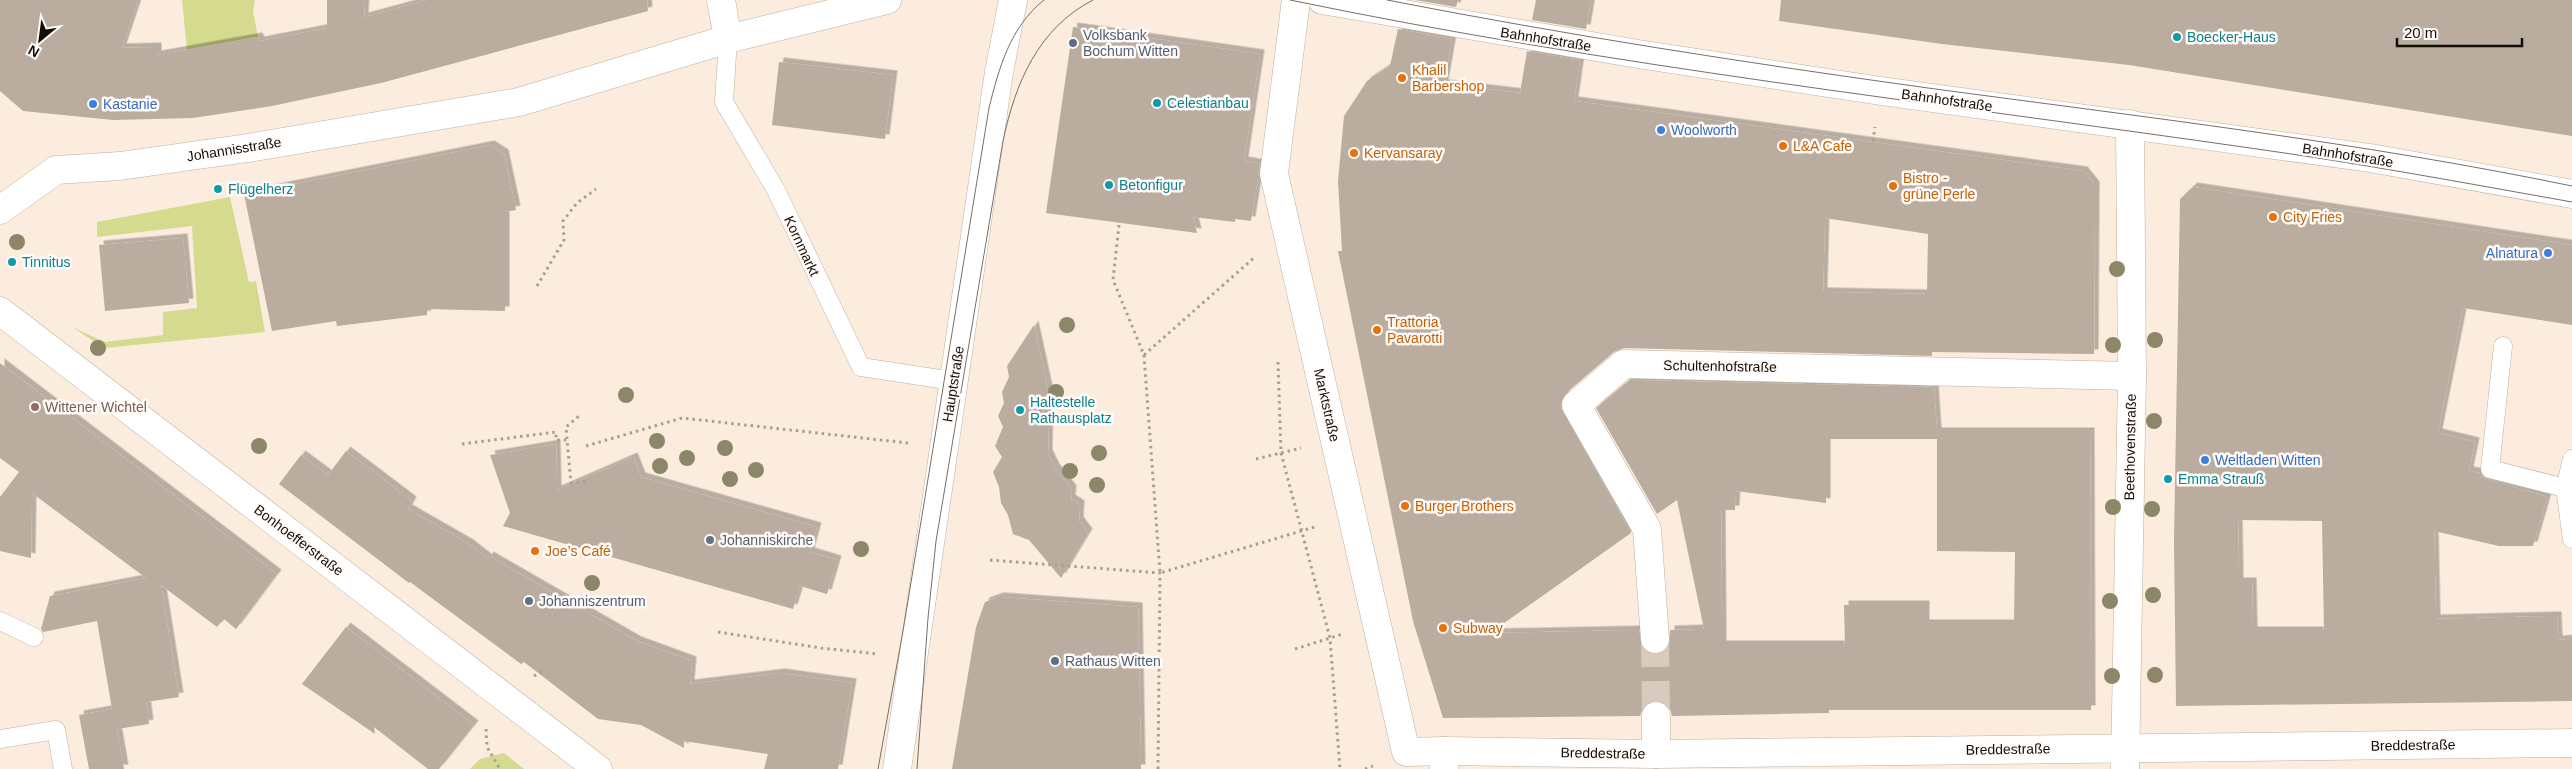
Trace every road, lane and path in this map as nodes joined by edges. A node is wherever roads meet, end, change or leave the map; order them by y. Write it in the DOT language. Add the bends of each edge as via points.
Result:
graph roads {
  1 [pos="721,0"];
  2 [pos="888,0"];
  3 [pos="1013,0"];
  4 [pos="1296,0"];
  5 [pos="1322,0"];
  6 [pos="728,39"];
  7 [pos="2130,124"];
  8 [pos="596,189"];
  9 [pos="2572,194"];
  10 [pos="0,210"];
  11 [pos="1119,225"];
  12 [pos="1258,254"];
  13 [pos="536,286"];
  14 [pos="0,311"];
  15 [pos="2503,346"];
  16 [pos="1144,355"];
  17 [pos="1278,357"];
  18 [pos="2132,376"];
  19 [pos="953,381"];
  20 [pos="579,416"];
  21 [pos="878,438"];
  22 [pos="1335,438"];
  23 [pos="567,440"];
  24 [pos="462,444"];
  25 [pos="586,446"];
  26 [pos="1281,453"];
  27 [pos="1256,459"];
  28 [pos="2572,459"];
  29 [pos="589,481"];
  30 [pos="2565,488"];
  31 [pos="1352,515"];
  32 [pos="1302,531"];
  33 [pos="2572,539"];
  34 [pos="990,560"];
  35 [pos="1160,573"];
  36 [pos="0,621"];
  37 [pos="1377,623"];
  38 [pos="718,632"];
  39 [pos="34,637"];
  40 [pos="1330,638"];
  41 [pos="1655,640"];
  42 [pos="1295,648"];
  43 [pos="856,651"];
  44 [pos="1656,716"];
  45 [pos="0,739"];
  46 [pos="2572,743"];
  47 [pos="1656,754"];
  48 [pos="2125,758"];
  49 [pos="1444,760"];
  50 [pos="63,769"];
  51 [pos="598,769"];
  52 [pos="897,769"];
  53 [pos="1158,769"];
  54 [pos="1340,769"];
  1 -- 6 [label="street"];
  2 -- 6 [label="street, Johannisstraße"];
  3 -- 19 [label="street, Hauptstraße" via="999,72"];
  4 -- 22 [label="street, Marktstraße" via="1274,174"];
  5 -- 7 [label="street, Bahnhofstraße" via="1647,56"];
  6 -- 10 [label="street, Johannisstraße" via="519,102 248,148 120,166 56,170"];
  6 -- 19 [label="lane, Kornmarkt" via="724,102 776,190 860,367"];
  7 -- 9 [label="street, Bahnhofstraße" via="2370,158"];
  7 -- 18 [label="street, Beethovenstraße"];
  8 -- 13 [label="path" via="577,203 563,221 564,240"];
  11 -- 16 [label="path" via="1113,280"];
  12 -- 16 [label="path"];
  14 -- 51 [label="street, Bonhoefferstraße"];
  15 -- 30 [label="lane" via="2490,469"];
  16 -- 35 [label="path"];
  17 -- 26 [label="path"];
  18 -- 41 [label="street, Schultenhofstraße" via="1624,364 1576,405 1648,529"];
  18 -- 48 [label="street, Beethovenstraße"];
  19 -- 52 [label="street, Hauptstraße"];
  20 -- 23 [label="path" via="566,427"];
  21 -- 25 [label="path" via="682,418"];
  22 -- 26 [label="path"];
  22 -- 31 [label="street, Marktstraße"];
  23 -- 24 [label="path" via="556,440 556,432"];
  23 -- 29 [label="path" via="572,483"];
  26 -- 27 [label="path"];
  26 -- 32 [label="path"];
  28 -- 30 [label="lane"];
  30 -- 33 [label="lane"];
  31 -- 32 [label="path"];
  31 -- 37 [label="street, Marktstraße"];
  32 -- 35 [label="path"];
  32 -- 40 [label="path"];
  34 -- 35 [label="path"];
  35 -- 53 [label="path"];
  36 -- 39 [label="lane"];
  37 -- 40 [label="path"];
  37 -- 49 [label="street, Marktstraße" via="1406,752"];
  38 -- 43 [label="path"];
  40 -- 42 [label="path"];
  40 -- 54 [label="path"];
  44 -- 47 [label="street"];
  45 -- 50 [label="lane" via="56,730"];
  46 -- 48 [label="street, Breddestraße"];
  47 -- 48 [label="street, Breddestraße"];
  47 -- 49 [label="street, Breddestraße" via="1536,753"];
}
